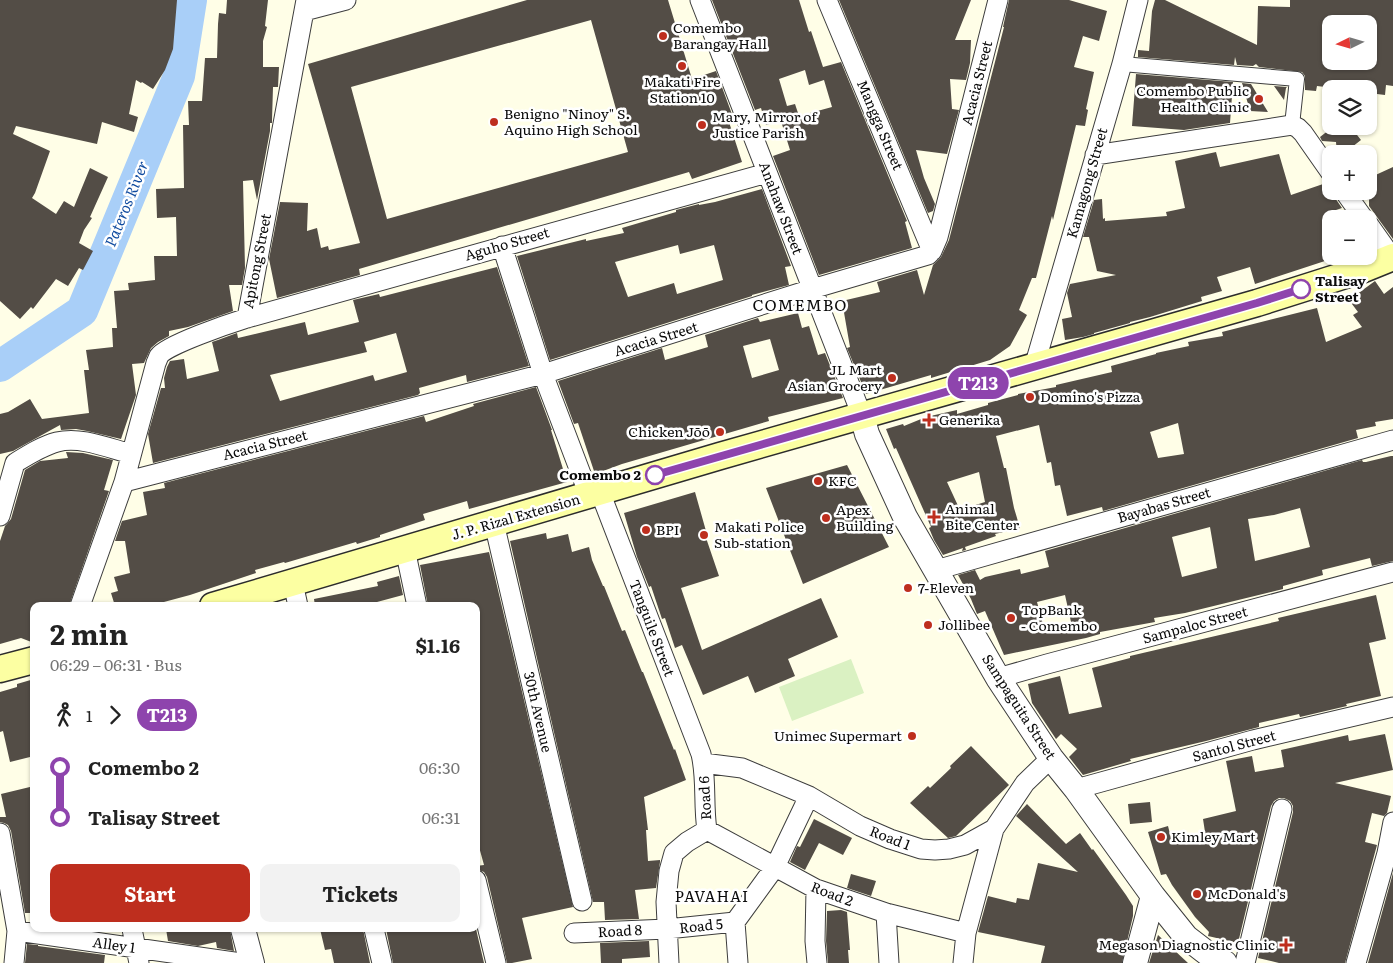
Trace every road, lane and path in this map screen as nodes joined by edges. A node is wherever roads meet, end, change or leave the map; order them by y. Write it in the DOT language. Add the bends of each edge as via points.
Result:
graph roads {
  1 [pos="346,0"];
  2 [pos="700,0"];
  3 [pos="827,0"];
  4 [pos="998,0"];
  5 [pos="1138,0"];
  6 [pos="305,5"];
  7 [pos="1122,64"];
  8 [pos="1292,125"];
  9 [pos="1095,155"];
  10 [pos="1322,160"];
  11 [pos="767,173"];
  12 [pos="1377,236"];
  13 [pos="502,246"];
  14 [pos="932,251"];
  15 [pos="1393,258"];
  16 [pos="812,290"];
  17 [pos="247,318"];
  18 [pos="1034,367"];
  19 [pos="543,374"];
  20 [pos="862,416"];
  21 [pos="1393,440"];
  22 [pos="131,454"];
  23 [pos="7,465"];
  24 [pos="124,482"];
  25 [pos="594,494"];
  26 [pos="0,516"];
  27 [pos="494,523"];
  28 [pos="405,550"];
  29 [pos="936,570"];
  30 [pos="1393,572"];
  31 [pos="296,594"];
  32 [pos="81,602"];
  33 [pos="241,602"];
  34 [pos="416,602"];
  35 [pos="30,661"];
  36 [pos="0,669"];
  37 [pos="998,678"];
  38 [pos="1393,707"];
  39 [pos="1052,758"];
  40 [pos="703,763"];
  41 [pos="1076,789"];
  42 [pos="809,796"];
  43 [pos="1282,809"];
  44 [pos="1393,822"];
  45 [pos="994,829"];
  46 [pos="707,830"];
  47 [pos="0,833"];
  48 [pos="775,866"];
  49 [pos="816,889"];
  50 [pos="1153,896"];
  51 [pos="480,897"];
  52 [pos="582,901"];
  53 [pos="886,913"];
  54 [pos="734,922"];
  55 [pos="667,929"];
  56 [pos="17,931"];
  57 [pos="133,932"];
  58 [pos="244,932"];
  59 [pos="375,932"];
  60 [pos="574,933"];
  61 [pos="966,933"];
  62 [pos="138,956"];
  63 [pos="14,963"];
  64 [pos="241,963"];
  65 [pos="252,963"];
  66 [pos="382,963"];
  67 [pos="496,963"];
  68 [pos="669,963"];
  69 [pos="738,963"];
  70 [pos="817,963"];
  71 [pos="889,963"];
  72 [pos="963,963"];
  73 [pos="1135,963"];
  74 [pos="1225,963"];
  75 [pos="1245,963"];
  76 [pos="1356,963"];
  1 -- 6 [label="street"];
  2 -- 11 [label="street, Anahaw Street"];
  3 -- 14 [label="street, Mangga Street"];
  4 -- 14 [label="street, Acacia Street"];
  5 -- 7 [label="street, Kamagong Street"];
  6 -- 17 [label="street, Apitong Street"];
  7 -- 8 [label="street" via="1297,79"];
  7 -- 9 [label="street, Kamagong Street"];
  8 -- 9 [label="street"];
  8 -- 10 [label="street" via="1303,133"];
  9 -- 18 [label="street, Kamagong Street"];
  11 -- 13 [label="street, Aguho Street"];
  11 -- 16 [label="street, Anahaw Street"];
  12 -- 15 [label="street"];
  13 -- 17 [label="street, Aguho Street"];
  13 -- 19 [label="street, Tanguile Street"];
  14 -- 16 [label="street, Acacia Street" via="924,257"];
  15 -- 18 [label="main road, J. P. Rizal Extension" via="1257,303"];
  16 -- 19 [label="street, Acacia Street"];
  16 -- 20 [label="street, Anahaw Street"];
  17 -- 22 [label="street, Apitong Street" via="188,340 160,355"];
  18 -- 20 [label="main road, J. P. Rizal Extension"];
  19 -- 24 [label="street, Acacia Street"];
  19 -- 25 [label="street, Tanguile Street"];
  20 -- 25 [label="main road, J. P. Rizal Extension"];
  20 -- 29 [label="street, Sampaguita Street" via="866,434 905,518"];
  21 -- 29 [label="street, Bayabas Street"];
  22 -- 23 [label="street" via="75,440 58,441"];
  22 -- 24 [label="street, Apitong Street"];
  23 -- 26 [label="street"];
  24 -- 32 [label="street, Apitong Street"];
  25 -- 27 [label="main road, J. P. Rizal Extension"];
  25 -- 40 [label="street, Tanguile Street"];
  27 -- 28 [label="main road, J. P. Rizal Extension"];
  27 -- 52 [label="street, 30th Avenue"];
  28 -- 31 [label="main road, J. P. Rizal Extension"];
  28 -- 34 [label="street"];
  29 -- 37 [label="street, Sampaguita Street"];
  30 -- 37 [label="street, Sampaloc Street"];
  31 -- 33 [label="main road, J. P. Rizal Extension"];
  35 -- 36 [label="main road"];
  37 -- 39 [label="street, Sampaguita Street"];
  38 -- 41 [label="street, Santol Street" via="1253,740"];
  39 -- 41 [label="street, Sampaguita Street"];
  39 -- 45 [label="street, Road 1" via="1025,783"];
  40 -- 42 [label="street, Road 1" via="742,768"];
  40 -- 46 [label="street, Road 6"];
  41 -- 50 [label="street, Sampaguita Street"];
  42 -- 45 [label="street, Road 1" via="860,826 921,849 957,848"];
  42 -- 48 [label="street, Road 5"];
  43 -- 75 [label="street"];
  44 -- 76 [label="street"];
  45 -- 61 [label="street"];
  46 -- 48 [label="street, Road 2"];
  46 -- 55 [label="street, Road 6" via="674,853 666,902"];
  47 -- 56 [label="street"];
  48 -- 49 [label="street, Road 2"];
  48 -- 54 [label="street, Road 5"];
  49 -- 53 [label="street, Road 2"];
  49 -- 70 [label="street"];
  50 -- 73 [label="street"];
  50 -- 74 [label="street, Sampaguita Street" via="1186,937"];
  51 -- 67 [label="street"];
  53 -- 61 [label="street, Road 2"];
  53 -- 71 [label="street"];
  54 -- 55 [label="street, Road 5"];
  54 -- 69 [label="street, Road 5"];
  55 -- 60 [label="street, Road 8"];
  55 -- 68 [label="street, Road 6"];
  56 -- 62 [label="street, Alley 1"];
  56 -- 63 [label="street"];
  57 -- 62 [label="street"];
  58 -- 65 [label="street"];
  59 -- 66 [label="street"];
  61 -- 72 [label="street"];
  62 -- 64 [label="street, Alley 1"];
}
